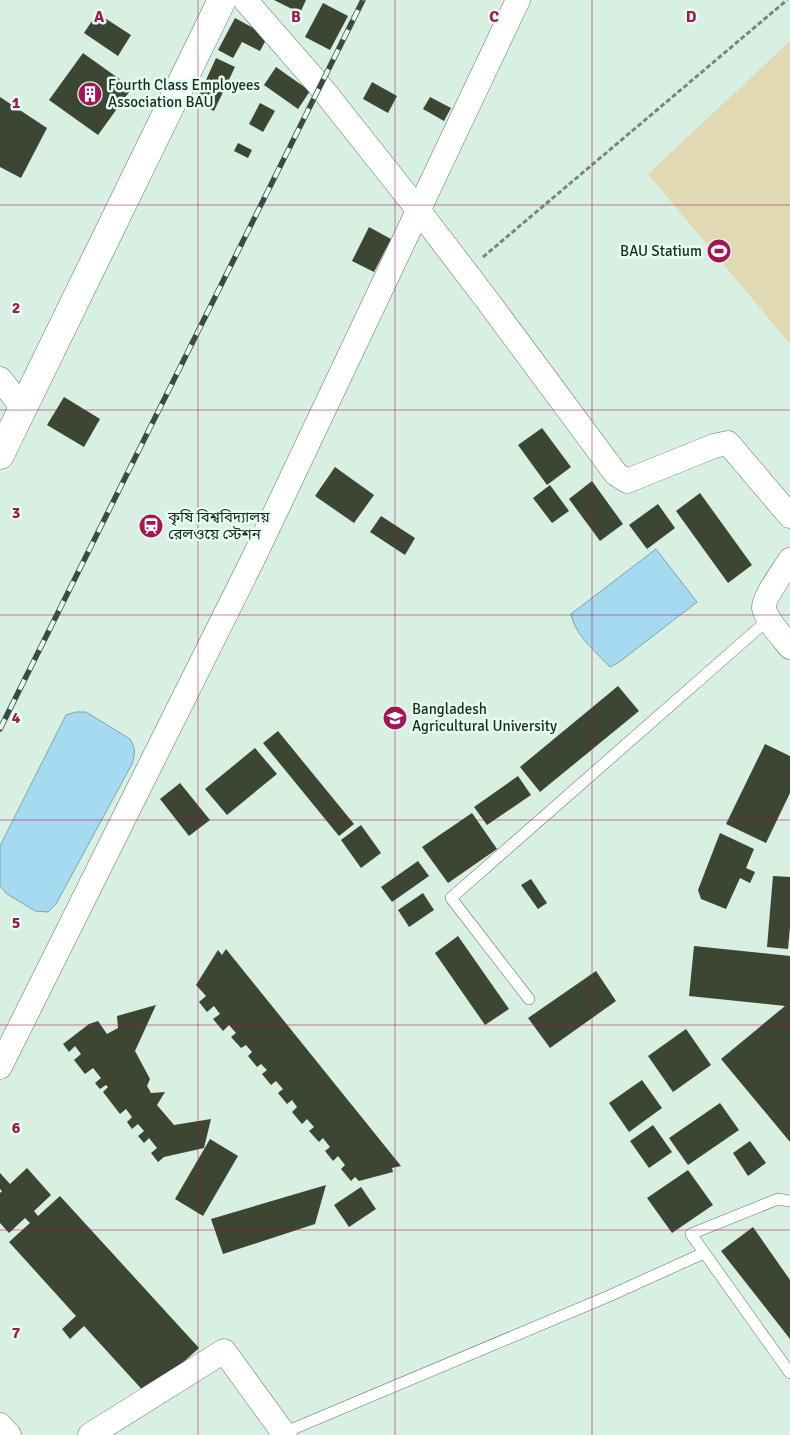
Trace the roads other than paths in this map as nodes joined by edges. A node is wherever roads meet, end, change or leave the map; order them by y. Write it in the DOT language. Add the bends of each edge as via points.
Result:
graph roads {
  1 [pos="222,0"];
  2 [pos="245,0"];
  3 [pos="518,0"];
  4 [pos="418,211"];
  5 [pos="0,378"];
  6 [pos="23,408"];
  7 [pos="0,455"];
  8 [pos="790,516"];
  9 [pos="790,560"];
  10 [pos="769,619"];
  11 [pos="790,647"];
  12 [pos="530,999"];
  13 [pos="0,1067"];
  14 [pos="790,1201"];
  15 [pos="704,1253"];
  16 [pos="790,1373"];
  17 [pos="0,1425"];
  18 [pos="284,1434"];
  19 [pos="9,1435"];
  20 [pos="90,1435"];
  1 -- 6 [label="street"];
  2 -- 4 [label="street" via="320,86"];
  3 -- 4 [label="street"];
  4 -- 8 [label="street" via="622,480 627,482 728,443"];
  4 -- 13 [label="street" via="255,555"];
  5 -- 6 [label="street"];
  6 -- 7 [label="street"];
  9 -- 10 [label="street" via="766,599 764,608"];
  10 -- 11 [label="street"];
  10 -- 12 [label="lane" via="451,898"];
  14 -- 15 [label="lane" via="778,1199 691,1234"];
  15 -- 16 [label="lane"];
  15 -- 18 [label="lane"];
  17 -- 19 [label="street"];
  18 -- 20 [label="street" via="224,1351"];
}
